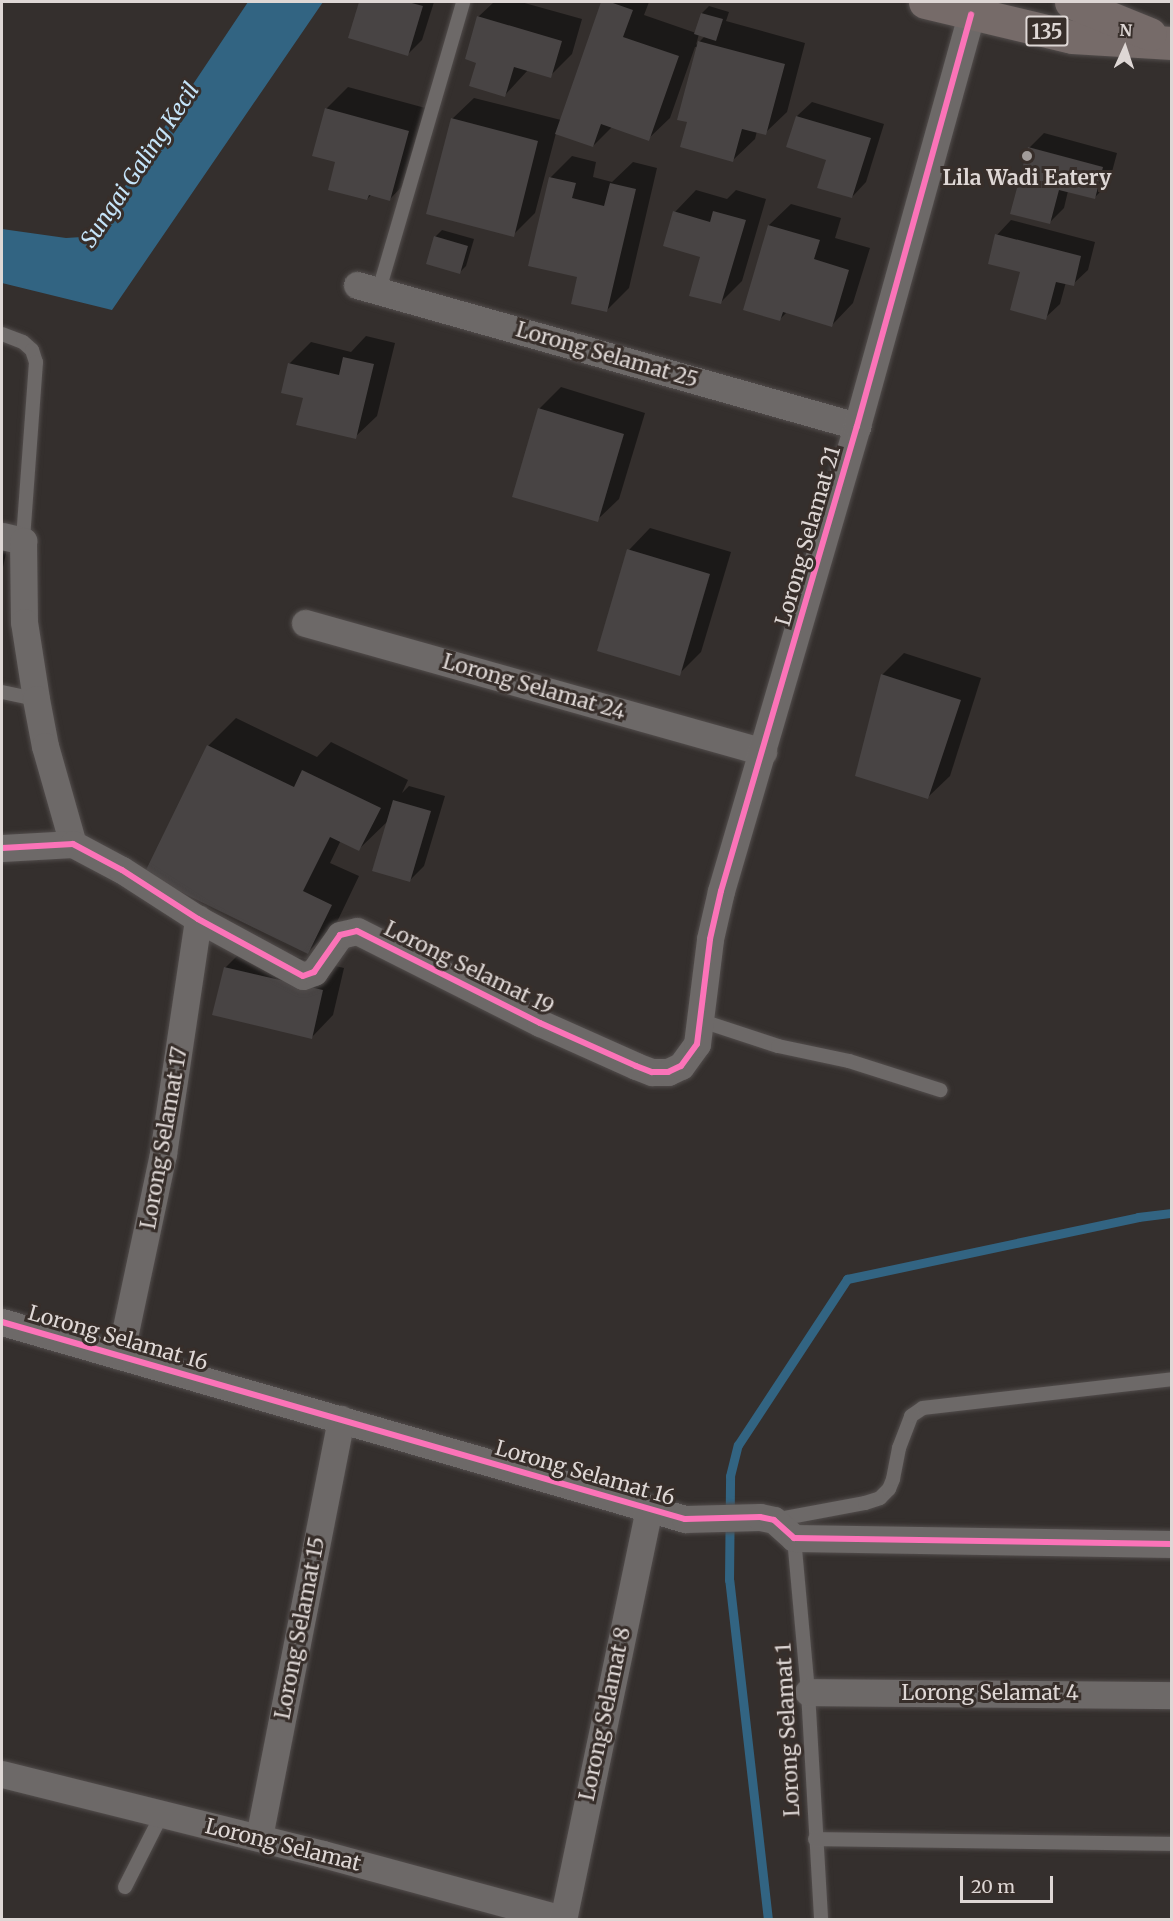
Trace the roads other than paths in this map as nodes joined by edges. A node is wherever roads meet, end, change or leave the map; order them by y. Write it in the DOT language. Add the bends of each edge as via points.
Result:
graph roads {
  1 [pos="463,2"];
  2 [pos="925,2"];
  3 [pos="1071,2"];
  4 [pos="971,14"];
  5 [pos="1172,43"];
  6 [pos="368,288"];
  7 [pos="2,334"];
  8 [pos="856,426"];
  9 [pos="12,538"];
  10 [pos="305,623"];
  11 [pos="2,692"];
  12 [pos="36,699"];
  13 [pos="763,752"];
  14 [pos="74,844"];
  15 [pos="2,848"];
  16 [pos="198,919"];
  17 [pos="702,1021"];
  18 [pos="681,1066"];
  19 [pos="940,1090"];
  20 [pos="2,1322"];
  21 [pos="120,1356"];
  22 [pos="1172,1379"];
  23 [pos="340,1419"];
  24 [pos="649,1509"];
  25 [pos="774,1520"];
  26 [pos="794,1539"];
  27 [pos="1172,1544"];
  28 [pos="808,1692"];
  29 [pos="1172,1695"];
  30 [pos="2,1774"];
  31 [pos="162,1814"];
  32 [pos="259,1838"];
  33 [pos="815,1839"];
  34 [pos="1172,1844"];
  35 [pos="125,1887"];
  36 [pos="563,1919"];
  37 [pos="821,1920"];
  1 -- 6 [label="lane"];
  2 -- 4 [label="main road, 135"];
  3 -- 5 [label="main road, 135"];
  4 -- 5 [label="main road, 135" via="1072,37"];
  4 -- 8 [label="street, Lorong Selamat 21"];
  6 -- 8 [label="street, Lorong Selamat 25"];
  7 -- 9 [label="lane" via="23,342 32,350 36,362"];
  8 -- 13 [label="street, Lorong Selamat 21"];
  9 -- 12 [label="street"];
  10 -- 13 [label="street, Lorong Selamat 24"];
  11 -- 12 [label="lane"];
  12 -- 14 [label="street" via="45,746"];
  13 -- 17 [label="street, Lorong Selamat 21" via="710,939"];
  14 -- 15 [label="street"];
  14 -- 16 [label="street, Lorong Selamat 19"];
  16 -- 18 [label="street, Lorong Selamat 19" via="303,976 314,972 340,935 357,931 540,1023 636,1066 652,1072 668,1072"];
  16 -- 21 [label="street, Lorong Selamat 17" via="164,1154"];
  17 -- 18 [label="street, Lorong Selamat 21" via="697,1044"];
  17 -- 19 [label="lane"];
  20 -- 21 [label="street, Lorong Selamat 16"];
  21 -- 23 [label="street, Lorong Selamat 16"];
  22 -- 25 [label="lane" via="923,1408 911,1416 893,1479 880,1498"];
  23 -- 24 [label="street, Lorong Selamat 16"];
  23 -- 32 [label="street, Lorong Selamat 15"];
  24 -- 25 [label="street, Lorong Selamat 16" via="685,1519"];
  24 -- 36 [label="street, Lorong Selamat 8"];
  25 -- 26 [label="street"];
  26 -- 27 [label="street"];
  26 -- 28 [label="lane, Lorong Selamat 1"];
  28 -- 29 [label="street, Lorong Selamat 4"];
  28 -- 33 [label="lane, Lorong Selamat 1"];
  30 -- 31 [label="street, Lorong Selamat"];
  31 -- 32 [label="street, Lorong Selamat"];
  31 -- 35 [label="lane"];
  32 -- 36 [label="street, Lorong Selamat"];
  33 -- 34 [label="lane"];
  33 -- 37 [label="lane, Lorong Selamat 1"];
}
